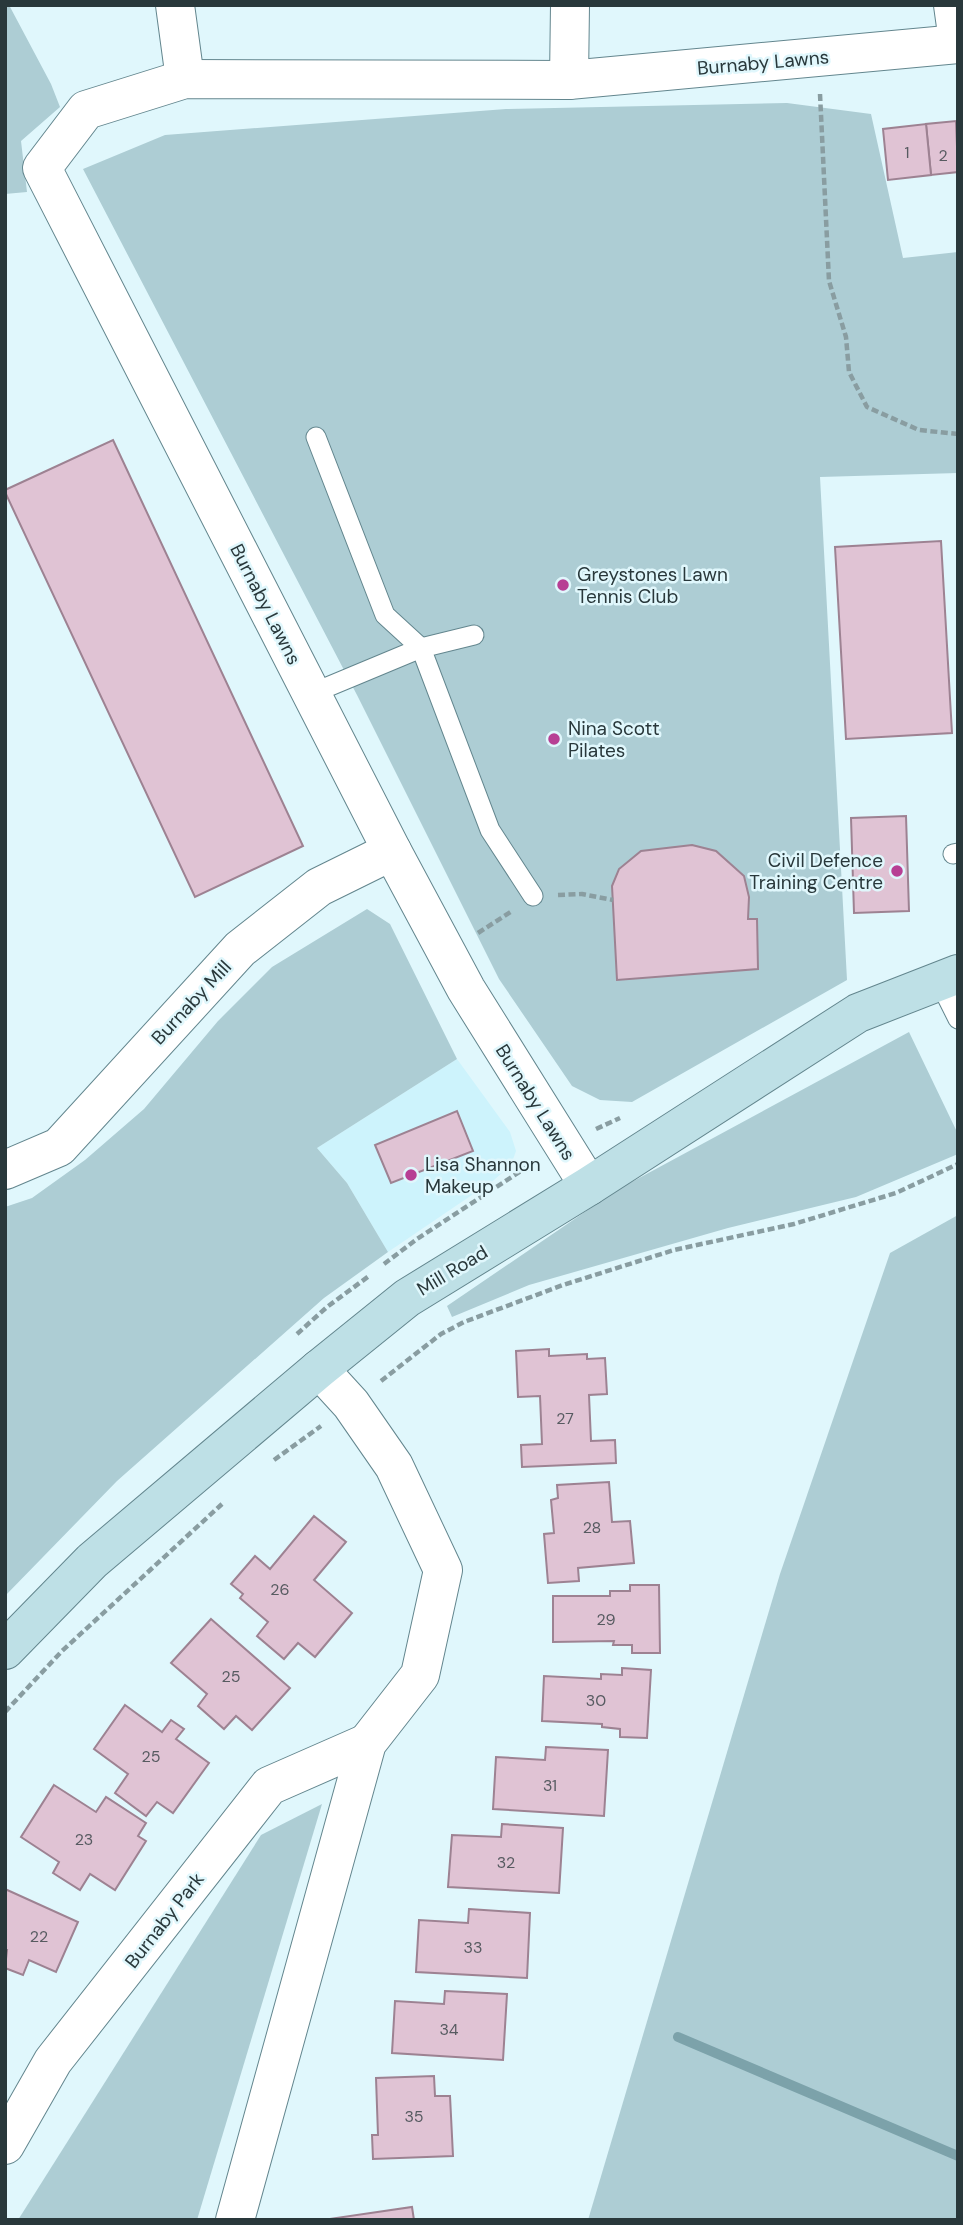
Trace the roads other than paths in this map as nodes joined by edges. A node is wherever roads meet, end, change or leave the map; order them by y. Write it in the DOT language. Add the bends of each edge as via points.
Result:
graph roads {
  1 [pos="174,5"];
  2 [pos="570,5"];
  3 [pos="953,5"];
  4 [pos="958,43"];
  5 [pos="185,79"];
  6 [pos="569,80"];
  7 [pos="316,438"];
  8 [pos="474,635"];
  9 [pos="421,648"];
  10 [pos="313,694"];
  11 [pos="392,851"];
  12 [pos="533,896"];
  13 [pos="948,977"];
  14 [pos="958,1019"];
  15 [pos="5,1170"];
  16 [pos="589,1186"];
  17 [pos="319,1369"];
  18 [pos="5,1650"];
  19 [pos="367,1743"];
  20 [pos="5,2145"];
  21 [pos="235,2220"];
  1 -- 5 [label="street"];
  2 -- 6 [label="street"];
  3 -- 4 [label="street"];
  4 -- 6 [label="street, Burnaby Lawns"];
  5 -- 6 [label="street, Burnaby Lawns"];
  5 -- 10 [label="street, Burnaby Lawns" via="86,110 42,169"];
  7 -- 9 [label="lane" via="385,615"];
  8 -- 9 [label="lane"];
  9 -- 10 [label="lane"];
  9 -- 12 [label="lane" via="490,830"];
  10 -- 11 [label="street, Burnaby Lawns"];
  11 -- 15 [label="street, Burnaby Mill" via="320,887 240,949 59,1147"];
  11 -- 16 [label="street, Burnaby Lawns" via="466,989"];
  13 -- 14 [label="lane"];
  13 -- 16 [label="main road, Mill Road" via="858,1013"];
  16 -- 17 [label="main road, Mill Road" via="407,1298"];
  17 -- 18 [label="main road, Mill Road" via="92,1561"];
  17 -- 19 [label="street, Burnaby Park" via="351,1404 394,1466 443,1570 420,1675"];
  19 -- 20 [label="street, Burnaby Park" via="269,1786 53,2061"];
  19 -- 21 [label="street, Burnaby Park"];
}
